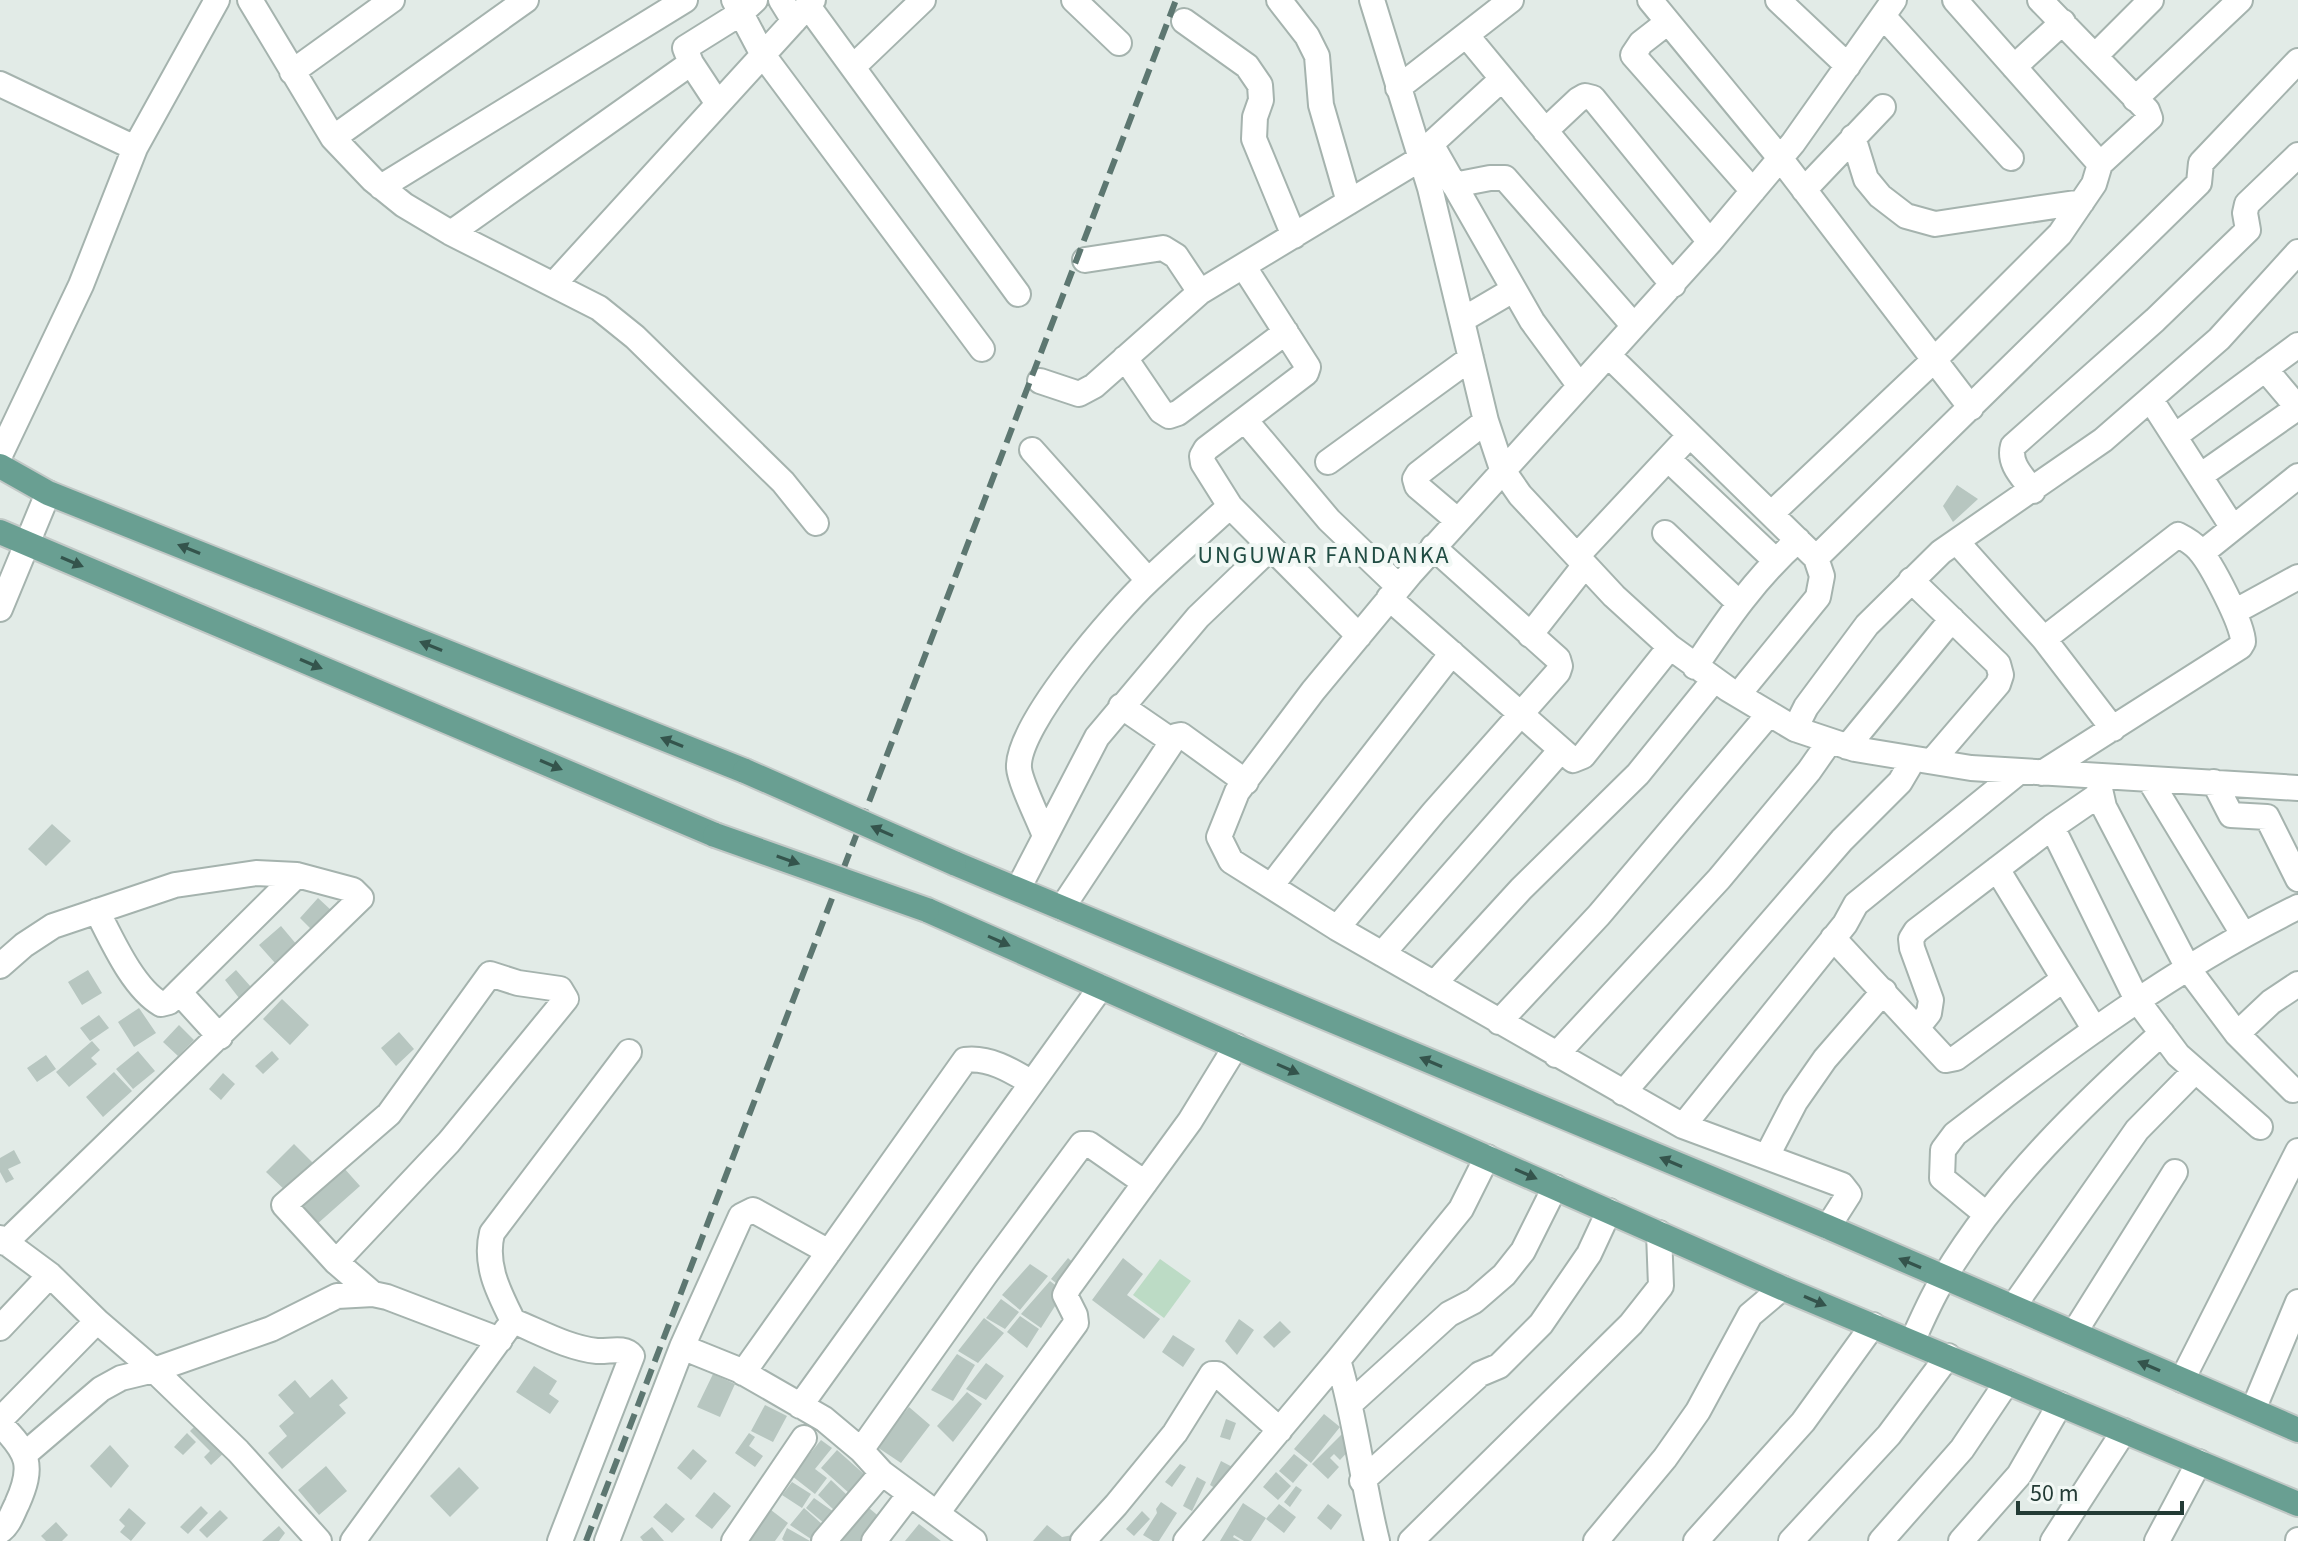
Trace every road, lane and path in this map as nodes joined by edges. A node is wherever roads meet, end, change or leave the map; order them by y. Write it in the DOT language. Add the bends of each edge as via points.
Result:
graph roads {
  1 [pos="217,0"];
  2 [pos="392,0"];
  3 [pos="526,0"];
  4 [pos="685,0"];
  5 [pos="781,0"];
  6 [pos="923,0"];
  7 [pos="1074,0"];
  8 [pos="1279,0"];
  9 [pos="1373,0"];
  10 [pos="1511,0"];
  11 [pos="1650,0"];
  12 [pos="1778,0"];
  13 [pos="1955,0"];
  14 [pos="2040,0"];
  15 [pos="2151,0"];
  16 [pos="2240,0"];
  17 [pos="258,3"];
  18 [pos="743,4"];
  19 [pos="659,7"];
  20 [pos="1888,8"];
  21 [pos="805,9"];
  22 [pos="1184,21"];
  23 [pos="1668,22"];
  24 [pos="2063,22"];
  25 [pos="1467,36"];
  26 [pos="1119,43"];
  27 [pos="763,55"];
  28 [pos="688,56"];
  29 [pos="2095,56"];
  30 [pos="2298,61"];
  31 [pos="1848,66"];
  32 [pos="853,67"];
  33 [pos="2014,67"];
  34 [pos="292,72"];
  35 [pos="1502,79"];
  36 [pos="0,84"];
  37 [pos="1398,88"];
  38 [pos="2135,99"];
  39 [pos="718,104"];
  40 [pos="1883,107"];
  41 [pos="1545,131"];
  42 [pos="1853,137"];
  43 [pos="333,138"];
  44 [pos="135,148"];
  45 [pos="1426,151"];
  46 [pos="2298,155"];
  47 [pos="1780,158"];
  48 [pos="2011,158"];
  49 [pos="2100,164"];
  50 [pos="1454,185"];
  51 [pos="381,187"];
  52 [pos="1804,190"];
  53 [pos="1753,191"];
  54 [pos="1349,202"];
  55 [pos="2082,202"];
  56 [pos="451,233"];
  57 [pos="1294,236"];
  58 [pos="1710,242"];
  59 [pos="2298,252"];
  60 [pos="1085,260"];
  61 [pos="1244,267"];
  62 [pos="554,284"];
  63 [pos="1673,285"];
  64 [pos="1513,290"];
  65 [pos="1200,292"];
  66 [pos="1018,294"];
  67 [pos="1462,320"];
  68 [pos="1634,326"];
  69 [pos="1286,332"];
  70 [pos="2298,345"];
  71 [pos="982,349"];
  72 [pos="1608,355"];
  73 [pos="1125,358"];
  74 [pos="1471,358"];
  75 [pos="1933,361"];
  76 [pos="2265,369"];
  77 [pos="1040,381"];
  78 [pos="1579,385"];
  79 [pos="2151,400"];
  80 [pos="1971,408"];
  81 [pos="2298,408"];
  82 [pos="1245,420"];
  83 [pos="1486,421"];
  84 [pos="1690,435"];
  85 [pos="2175,436"];
  86 [pos="1032,450"];
  87 [pos="0,455"];
  88 [pos="1668,459"];
  89 [pos="1328,462"];
  90 [pos="0,466"];
  91 [pos="1502,469"];
  92 [pos="2200,476"];
  93 [pos="2298,476"];
  94 [pos="2033,491"];
  95 [pos="48,493"];
  96 [pos="1230,506"];
  97 [pos="1771,514"];
  98 [pos="1457,520"];
  99 [pos="816,523"];
  100 [pos="2233,528"];
  101 [pos="0,532"];
  102 [pos="1665,533"];
  103 [pos="1798,540"];
  104 [pos="26,542"];
  105 [pos="1957,542"];
  106 [pos="1433,547"];
  107 [pos="1270,548"];
  108 [pos="2202,553"];
  109 [pos="1816,558"];
  110 [pos="1581,560"];
  111 [pos="1775,560"];
  112 [pos="2298,577"];
  113 [pos="1148,580"];
  114 [pos="1911,580"];
  115 [pos="1394,593"];
  116 [pos="1739,603"];
  117 [pos="0,609"];
  118 [pos="2234,612"];
  119 [pos="1952,619"];
  120 [pos="1530,635"];
  121 [pos="1359,636"];
  122 [pos="2044,639"];
  123 [pos="1670,647"];
  124 [pos="1452,653"];
  125 [pos="1705,673"];
  126 [pos="1738,695"];
  127 [pos="1121,706"];
  128 [pos="1769,714"];
  129 [pos="1522,715"];
  130 [pos="1795,729"];
  131 [pos="2113,729"];
  132 [pos="1172,741"];
  133 [pos="1838,744"];
  134 [pos="1561,750"];
  135 [pos="1923,761"];
  136 [pos="2031,772"];
  137 [pos="2149,779"];
  138 [pos="1246,782"];
  139 [pos="2214,782"];
  140 [pos="2099,785"];
  141 [pos="2298,788"];
  142 [pos="2052,827"];
  143 [pos="1045,836"];
  144 [pos="1997,869"];
  145 [pos="297,875"];
  146 [pos="2298,879"];
  147 [pos="1271,886"];
  148 [pos="1018,889"];
  149 [pos="2298,907"];
  150 [pos="1062,908"];
  151 [pos="97,911"];
  152 [pos="1337,928"];
  153 [pos="2243,934"];
  154 [pos="1833,938"];
  155 [pos="1382,954"];
  156 [pos="0,966"];
  157 [pos="2189,970"];
  158 [pos="2064,979"];
  159 [pos="1434,984"];
  160 [pos="2298,984"];
  161 [pos="1101,987"];
  162 [pos="1884,991"];
  163 [pos="179,992"];
  164 [pos="2137,1000"];
  165 [pos="1499,1022"];
  166 [pos="1917,1028"];
  167 [pos="2095,1030"];
  168 [pos="2162,1033"];
  169 [pos="2237,1034"];
  170 [pos="220,1037"];
  171 [pos="1236,1046"];
  172 [pos="629,1052"];
  173 [pos="1556,1055"];
  174 [pos="2195,1071"];
  175 [pos="1032,1083"];
  176 [pos="2293,1090"];
  177 [pos="1623,1093"];
  178 [pos="1683,1126"];
  179 [pos="2260,1127"];
  180 [pos="2298,1151"];
  181 [pos="1767,1156"];
  182 [pos="1487,1157"];
  183 [pos="2175,1172"];
  184 [pos="1145,1183"];
  185 [pos="1555,1187"];
  186 [pos="1609,1211"];
  187 [pos="1986,1214"];
  188 [pos="1828,1227"];
  189 [pos="1659,1233"];
  190 [pos="2,1240"];
  191 [pos="829,1252"];
  192 [pos="336,1262"];
  193 [pos="50,1275"];
  194 [pos="1944,1277"];
  195 [pos="1782,1288"];
  196 [pos="373,1294"];
  197 [pos="2298,1302"];
  198 [pos="2013,1307"];
  199 [pos="97,1321"];
  200 [pos="1873,1325"];
  201 [pos="0,1328"];
  202 [pos="506,1330"];
  203 [pos="2074,1333"];
  204 [pos="1912,1342"];
  205 [pos="682,1347"];
  206 [pos="1948,1356"];
  207 [pos="1338,1360"];
  208 [pos="154,1370"];
  209 [pos="743,1373"];
  210 [pos="2182,1380"];
  211 [pos="2007,1382"];
  212 [pos="1351,1403"];
  213 [pos="2060,1404"];
  214 [pos="800,1406"];
  215 [pos="2253,1410"];
  216 [pos="0,1422"];
  217 [pos="1280,1430"];
  218 [pos="2298,1430"];
  219 [pos="2124,1431"];
  220 [pos="804,1438"];
  221 [pos="861,1450"];
  222 [pos="25,1454"];
  223 [pos="2199,1462"];
  224 [pos="882,1473"];
  225 [pos="1362,1481"];
  226 [pos="910,1494"];
  227 [pos="2298,1504"];
  228 [pos="938,1512"];
  229 [pos="1374,1531"];
  230 [pos="8,1533"];
  231 [pos="319,1541"];
  232 [pos="353,1541"];
  233 [pos="560,1541"];
  234 [pos="607,1541"];
  235 [pos="734,1541"];
  236 [pos="824,1541"];
  237 [pos="874,1541"];
  238 [pos="974,1541"];
  239 [pos="1083,1541"];
  240 [pos="1186,1541"];
  241 [pos="1357,1541"];
  242 [pos="1411,1541"];
  243 [pos="1596,1541"];
  244 [pos="1696,1541"];
  245 [pos="1791,1541"];
  246 [pos="1881,1541"];
  247 [pos="1961,1541"];
  248 [pos="2053,1541"];
  249 [pos="2157,1541"];
  1 -- 44 [label="street"];
  2 -- 34 [label="street"];
  3 -- 43 [label="street"];
  4 -- 19 [label="street"];
  5 -- 21 [label="street"];
  6 -- 32 [label="street"];
  7 -- 26 [label="street"];
  8 -- 54 [label="street" via="1317,56 1321,105"];
  9 -- 37 [label="street"];
  10 -- 25 [label="street"];
  11 -- 23 [label="street"];
  12 -- 31 [label="street"];
  13 -- 33 [label="street"];
  14 -- 24 [label="street"];
  15 -- 29 [label="street"];
  16 -- 38 [label="street"];
  17 -- 34 [label="street"];
  18 -- 27 [label="street"];
  18 -- 28 [label="street"];
  19 -- 28 [label="street"];
  19 -- 51 [label="street"];
  20 -- 31 [label="street"];
  20 -- 48 [label="street"];
  21 -- 27 [label="street"];
  21 -- 32 [label="street"];
  22 -- 57 [label="street" via="1247,66 1260,85 1254,139"];
  23 -- 47 [label="street"];
  23 -- 53 [label="street" via="1633,55"];
  24 -- 29 [label="street"];
  24 -- 33 [label="street"];
  25 -- 35 [label="street"];
  25 -- 37 [label="street"];
  27 -- 39 [label="street"];
  27 -- 71 [label="street"];
  28 -- 39 [label="street"];
  28 -- 56 [label="street"];
  29 -- 38 [label="street"];
  30 -- 80 [label="street" via="2201,163 2199,183"];
  31 -- 47 [label="street"];
  32 -- 66 [label="street"];
  33 -- 49 [label="street"];
  34 -- 43 [label="street"];
  35 -- 41 [label="street"];
  35 -- 45 [label="street"];
  36 -- 44 [label="street"];
  37 -- 45 [label="street"];
  38 -- 49 [label="street" via="2150,118"];
  39 -- 62 [label="street"];
  40 -- 42 [label="street"];
  41 -- 58 [label="street" via="1578,100 1593,98"];
  41 -- 63 [label="street"];
  42 -- 52 [label="street"];
  42 -- 55 [label="street" via="1866,179 1906,216 1935,224"];
  43 -- 51 [label="street"];
  44 -- 87 [label="street" via="81,285"];
  45 -- 50 [label="street"];
  45 -- 54 [label="street"];
  45 -- 67 [label="street"];
  46 -- 94 [label="street" via="2247,204 2248,230 2013,446 2011,457"];
  47 -- 52 [label="street"];
  47 -- 53 [label="street"];
  49 -- 55 [label="street"];
  50 -- 64 [label="street"];
  50 -- 68 [label="street" via="1505,178"];
  51 -- 56 [label="street"];
  52 -- 75 [label="street"];
  53 -- 58 [label="street"];
  54 -- 57 [label="street"];
  55 -- 75 [label="street" via="2060,234"];
  56 -- 62 [label="street"];
  57 -- 61 [label="street"];
  58 -- 63 [label="street"];
  59 -- 79 [label="street" via="2219,339"];
  60 -- 65 [label="street" via="1163,248 1176,256"];
  61 -- 65 [label="street"];
  61 -- 69 [label="street"];
  62 -- 99 [label="street" via="599,308 635,337 783,482"];
  63 -- 68 [label="street"];
  64 -- 67 [label="street"];
  64 -- 78 [label="street"];
  65 -- 73 [label="street"];
  67 -- 74 [label="street"];
  68 -- 72 [label="street"];
  69 -- 73 [label="street" via="1169,416"];
  69 -- 82 [label="street" via="1308,367 1306,373"];
  70 -- 76 [label="street"];
  72 -- 78 [label="street"];
  72 -- 84 [label="street"];
  73 -- 77 [label="street" via="1079,394"];
  74 -- 83 [label="street"];
  74 -- 89 [label="street"];
  75 -- 80 [label="street"];
  75 -- 97 [label="street"];
  76 -- 81 [label="street"];
  76 -- 85 [label="street"];
  78 -- 91 [label="street"];
  79 -- 85 [label="street"];
  79 -- 94 [label="street"];
  80 -- 109 [label="street"];
  81 -- 92 [label="street"];
  82 -- 96 [label="street" via="1202,456"];
  82 -- 115 [label="street"];
  83 -- 91 [label="street"];
  83 -- 98 [label="street" via="1415,479"];
  84 -- 88 [label="street"];
  84 -- 97 [label="street"];
  85 -- 92 [label="street"];
  86 -- 113 [label="street"];
  88 -- 110 [label="street"];
  88 -- 111 [label="street"];
  90 -- 95 [label="main road"];
  91 -- 98 [label="street"];
  91 -- 110 [label="street"];
  92 -- 100 [label="street"];
  93 -- 100 [label="street"];
  94 -- 105 [label="street"];
  95 -- 104 [label="street"];
  148 -- 95 [label="main road, one-way, bridge" via="745,771"];
  96 -- 107 [label="street"];
  96 -- 113 [label="street"];
  97 -- 103 [label="street"];
  98 -- 106 [label="street"];
  100 -- 108 [label="street"];
  101 -- 104 [label="main road"];
  102 -- 116 [label="street"];
  103 -- 109 [label="street"];
  103 -- 111 [label="street"];
  104 -- 117 [label="street"];
  104 -- 161 [label="main road, one-way, bridge" via="715,835 927,910"];
  105 -- 114 [label="street"];
  105 -- 122 [label="street"];
  106 -- 115 [label="street"];
  106 -- 120 [label="street"];
  107 -- 121 [label="street"];
  107 -- 127 [label="street" via="1198,617"];
  108 -- 118 [label="street"];
  108 -- 122 [label="street" via="2178,535"];
  109 -- 126 [label="street" via="1822,576 1818,597"];
  110 -- 120 [label="street"];
  110 -- 123 [label="street"];
  111 -- 116 [label="street"];
  112 -- 118 [label="street"];
  113 -- 143 [label="street" via="1049,700 1023,743 1019,769"];
  114 -- 119 [label="street"];
  114 -- 130 [label="street" via="1853,644"];
  115 -- 121 [label="street"];
  115 -- 124 [label="street"];
  116 -- 125 [label="street"];
  118 -- 131 [label="street" via="2243,636 2240,647"];
  119 -- 133 [label="street"];
  119 -- 135 [label="street" via="1998,664 2001,675"];
  120 -- 129 [label="street" via="1560,666"];
  121 -- 138 [label="street"];
  122 -- 131 [label="street"];
  123 -- 125 [label="street"];
  123 -- 134 [label="street" via="1583,756 1573,760"];
  124 -- 129 [label="street"];
  124 -- 147 [label="street"];
  125 -- 126 [label="street"];
  125 -- 159 [label="street" via="1638,774"];
  126 -- 128 [label="street"];
  127 -- 132 [label="street"];
  127 -- 143 [label="street" via="1097,737"];
  128 -- 130 [label="street"];
  128 -- 165 [label="street" via="1599,915"];
  129 -- 134 [label="street"];
  129 -- 152 [label="street"];
  130 -- 133 [label="street"];
  131 -- 136 [label="street"];
  132 -- 138 [label="street" via="1181,735"];
  132 -- 150 [label="street"];
  133 -- 135 [label="street"];
  133 -- 173 [label="street"];
  134 -- 155 [label="street"];
  135 -- 136 [label="street"];
  135 -- 177 [label="street" via="1833,850"];
  136 -- 140 [label="street"];
  136 -- 154 [label="street" via="1856,904"];
  137 -- 139 [label="street"];
  137 -- 140 [label="street"];
  137 -- 153 [label="street"];
  138 -- 147 [label="street" via="1219,837 1231,861"];
  139 -- 141 [label="street"];
  139 -- 146 [label="street" via="2231,815 2267,817"];
  140 -- 142 [label="street"];
  140 -- 157 [label="street" via="2104,807"];
  142 -- 144 [label="street"];
  142 -- 164 [label="street"];
  143 -- 148 [label="street"];
  144 -- 158 [label="street"];
  144 -- 166 [label="street" via="1911,939 1931,1000 1929,1013"];
  145 -- 151 [label="street" via="256,873 175,885"];
  145 -- 163 [label="street"];
  145 -- 170 [label="street" via="353,890 361,898"];
  147 -- 152 [label="street"];
  148 -- 150 [label="main road"];
  149 -- 153 [label="street"];
  188 -- 150 [label="main road, one-way"];
  151 -- 156 [label="street" via="53,926"];
  151 -- 163 [label="street" via="123,961 153,999 169,1002"];
  152 -- 155 [label="street"];
  153 -- 157 [label="street"];
  154 -- 162 [label="street"];
  154 -- 178 [label="street"];
  155 -- 159 [label="street"];
  157 -- 164 [label="street"];
  157 -- 169 [label="street"];
  158 -- 166 [label="street" via="1956,1058 1946,1060"];
  158 -- 167 [label="street"];
  159 -- 165 [label="street"];
  160 -- 169 [label="street"];
  161 -- 171 [label="main road"];
  161 -- 175 [label="street"];
  162 -- 166 [label="street"];
  162 -- 181 [label="street" via="1825,1059"];
  163 -- 170 [label="street"];
  164 -- 167 [label="street"];
  164 -- 168 [label="street"];
  165 -- 173 [label="street"];
  167 -- 187 [label="street" via="1955,1134 1943,1150 1942,1178"];
  168 -- 174 [label="street"];
  168 -- 187 [label="street" via="2077,1111"];
  169 -- 176 [label="street"];
  170 -- 190 [label="street"];
  171 -- 182 [label="main road, one-way"];
  171 -- 184 [label="street"];
  172 -- 202 [label="street" via="492,1233 490,1268"];
  173 -- 177 [label="street"];
  174 -- 179 [label="street"];
  174 -- 198 [label="street" via="2137,1130"];
  175 -- 191 [label="street" via="999,1064 965,1060"];
  175 -- 214 [label="street"];
  177 -- 178 [label="street"];
  178 -- 181 [label="street"];
  180 -- 210 [label="street"];
  181 -- 188 [label="street" via="1842,1185 1849,1194"];
  182 -- 185 [label="main road, one-way"];
  182 -- 207 [label="street" via="1461,1209"];
  183 -- 203 [label="street"];
  184 -- 221 [label="street" via="1082,1144"];
  184 -- 228 [label="street" via="1065,1295 1076,1323"];
  185 -- 186 [label="main road"];
  185 -- 212 [label="street" via="1523,1251 1504,1275 1449,1314"];
  186 -- 189 [label="main road"];
  186 -- 225 [label="street" via="1589,1254 1541,1324"];
  187 -- 194 [label="street"];
  194 -- 188 [label="main road, one-way"];
  189 -- 195 [label="main road"];
  189 -- 242 [label="street" via="1661,1286 1631,1324"];
  190 -- 193 [label="street"];
  191 -- 205 [label="street" via="747,1211"];
  191 -- 209 [label="street"];
  192 -- 192 [label="street" via="284,1205 389,1114 490,974 560,989 566,999 449,1142"];
  192 -- 196 [label="street"];
  193 -- 199 [label="street"];
  193 -- 201 [label="street"];
  194 -- 198 [label="main road"];
  194 -- 204 [label="street"];
  195 -- 200 [label="main road, one-way"];
  195 -- 243 [label="street" via="1750,1315 1698,1411"];
  196 -- 202 [label="street"];
  196 -- 208 [label="street" via="337,1296 271,1329"];
  197 -- 215 [label="street"];
  198 -- 203 [label="main road"];
  199 -- 208 [label="street"];
  199 -- 216 [label="street"];
  200 -- 204 [label="main road"];
  200 -- 244 [label="street" via="1803,1422"];
  202 -- 232 [label="street"];
  202 -- 233 [label="street" via="597,1351 625,1350 632,1356"];
  210 -- 203 [label="main road, one-way"];
  204 -- 206 [label="main road"];
  205 -- 209 [label="street"];
  205 -- 234 [label="street"];
  206 -- 211 [label="main road"];
  206 -- 245 [label="street" via="1889,1435"];
  207 -- 212 [label="street"];
  207 -- 217 [label="street"];
  208 -- 222 [label="street" via="101,1389"];
  208 -- 231 [label="street" via="238,1451"];
  209 -- 214 [label="street"];
  210 -- 215 [label="main road"];
  211 -- 213 [label="main road"];
  211 -- 246 [label="street" via="1962,1449"];
  212 -- 225 [label="street"];
  213 -- 219 [label="main road"];
  213 -- 247 [label="street" via="2019,1475"];
  214 -- 221 [label="street"];
  215 -- 218 [label="main road"];
  216 -- 222 [label="street"];
  217 -- 239 [label="street" via="1212,1374 1175,1433"];
  217 -- 240 [label="street"];
  219 -- 223 [label="main road"];
  219 -- 248 [label="street"];
  220 -- 235 [label="street"];
  221 -- 224 [label="street"];
  222 -- 230 [label="street" via="29,1469"];
  223 -- 227 [label="main road"];
  223 -- 249 [label="street"];
  224 -- 226 [label="street"];
  224 -- 236 [label="street"];
  225 -- 229 [label="street"];
  226 -- 228 [label="street"];
  226 -- 237 [label="street"];
  228 -- 238 [label="street"];
  229 -- 241 [label="street"];
}
